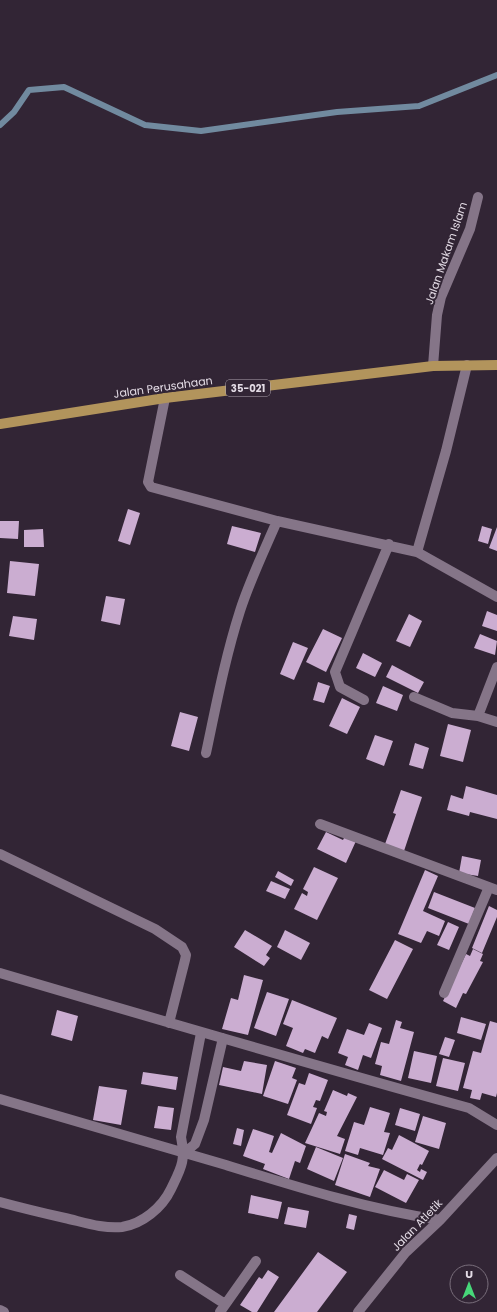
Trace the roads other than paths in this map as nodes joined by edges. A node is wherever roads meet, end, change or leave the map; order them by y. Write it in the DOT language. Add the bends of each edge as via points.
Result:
graph roads {
  1 [pos="478,196"];
  2 [pos="467,365"];
  3 [pos="497,365"];
  4 [pos="433,366"];
  5 [pos="165,398"];
  6 [pos="0,424"];
  7 [pos="277,521"];
  8 [pos="389,544"];
  9 [pos="417,552"];
  10 [pos="497,597"];
  11 [pos="497,667"];
  12 [pos="414,697"];
  13 [pos="364,700"];
  14 [pos="478,716"];
  15 [pos="497,722"];
  16 [pos="206,754"];
  17 [pos="320,824"];
  18 [pos="0,854"];
  19 [pos="493,888"];
  20 [pos="0,973"];
  21 [pos="444,992"];
  22 [pos="169,1023"];
  23 [pos="201,1033"];
  24 [pos="223,1038"];
  25 [pos="0,1099"];
  26 [pos="497,1125"];
  27 [pos="184,1153"];
  28 [pos="497,1158"];
  29 [pos="0,1202"];
  30 [pos="440,1220"];
  31 [pos="256,1261"];
  32 [pos="180,1275"];
  33 [pos="222,1308"];
  34 [pos="0,1310"];
  35 [pos="4,1312"];
  36 [pos="358,1312"];
  1 -- 4 [label="street, Jalan Makam Islam" via="470,229 441,297"];
  2 -- 3 [label="main road, Jalan Perusahaan / 35-021"];
  2 -- 4 [label="main road, Jalan Perusahaan / 35-021"];
  2 -- 9 [label="street"];
  4 -- 5 [label="main road, Jalan Perusahaan / 35-021"];
  5 -- 6 [label="main road, Jalan Perusahaan / 35-021"];
  5 -- 7 [label="street" via="149,486 156,490"];
  7 -- 8 [label="street"];
  7 -- 16 [label="street" via="252,577 240,612 217,699"];
  8 -- 9 [label="street"];
  8 -- 13 [label="street" via="335,672 340,687"];
  9 -- 10 [label="street"];
  11 -- 14 [label="street"];
  12 -- 14 [label="street" via="452,713"];
  14 -- 15 [label="street"];
  17 -- 19 [label="street"];
  18 -- 22 [label="street" via="155,929 182,947 186,955"];
  19 -- 21 [label="street"];
  20 -- 22 [label="street"];
  22 -- 23 [label="street"];
  23 -- 24 [label="street"];
  23 -- 27 [label="street" via="181,1137"];
  24 -- 26 [label="street" via="469,1108"];
  24 -- 27 [label="street" via="204,1120 195,1144"];
  25 -- 27 [label="street"];
  27 -- 29 [label="street" via="182,1166 162,1202 151,1213 130,1225 114,1227 91,1224"];
  27 -- 30 [label="street" via="337,1199 400,1214"];
  28 -- 30 [label="street, Jalan Atletik"];
  30 -- 36 [label="street, Jalan Atletik" via="406,1252"];
  31 -- 33 [label="street"];
  32 -- 33 [label="street"];
  34 -- 35 [label="street"];
}
